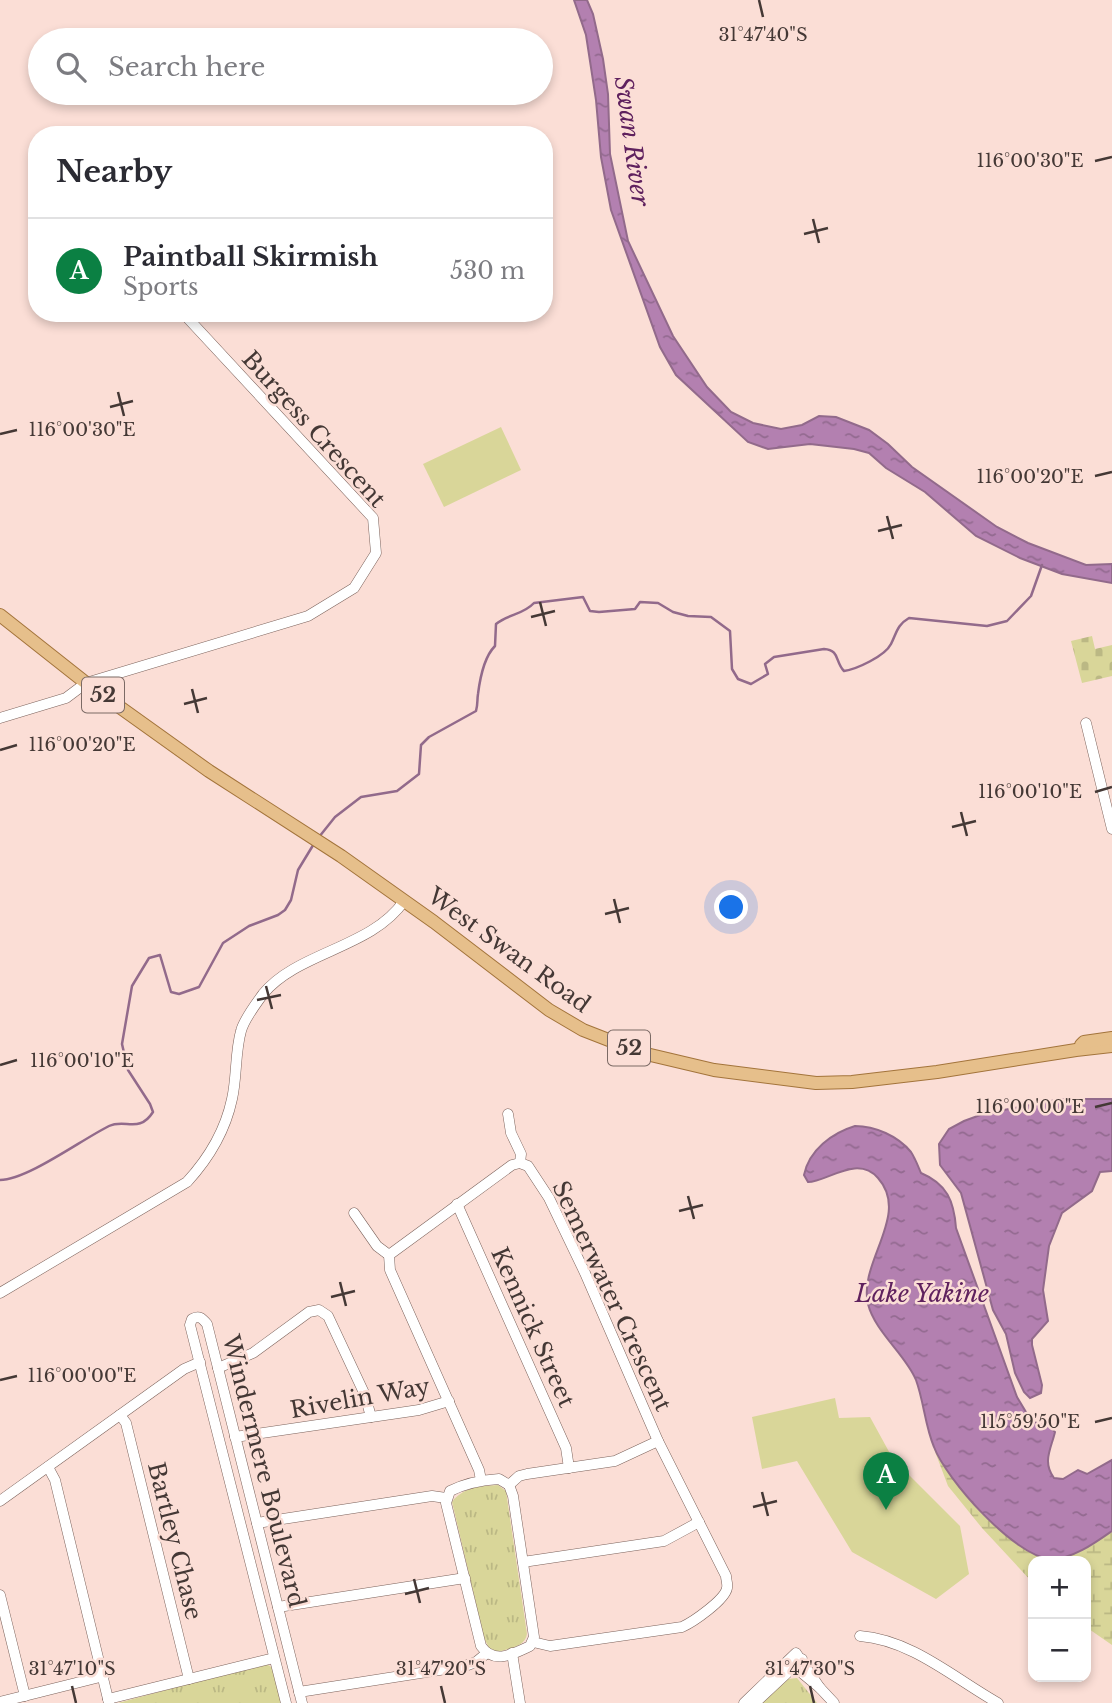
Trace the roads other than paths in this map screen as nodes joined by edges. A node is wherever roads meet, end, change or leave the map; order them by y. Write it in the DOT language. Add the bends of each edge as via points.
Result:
graph roads {
  1 [pos="191,322"];
  2 [pos="0,615"];
  3 [pos="86,684"];
  4 [pos="0,718"];
  5 [pos="1086,723"];
  6 [pos="1112,829"];
  7 [pos="404,901"];
  8 [pos="1112,1038"];
  9 [pos="1112,1046"];
  10 [pos="1076,1050"];
  11 [pos="508,1114"];
  12 [pos="520,1163"];
  13 [pos="457,1204"];
  14 [pos="354,1213"];
  15 [pos="389,1255"];
  16 [pos="0,1293"];
  17 [pos="200,1362"];
  18 [pos="218,1368"];
  19 [pos="449,1401"];
  20 [pos="120,1415"];
  21 [pos="370,1417"];
  22 [pos="235,1437"];
  23 [pos="658,1441"];
  24 [pos="48,1467"];
  25 [pos="569,1468"];
  26 [pos="481,1480"];
  27 [pos="509,1485"];
  28 [pos="446,1498"];
  29 [pos="0,1501"];
  30 [pos="257,1522"];
  31 [pos="699,1522"];
  32 [pos="523,1562"];
  33 [pos="465,1578"];
  34 [pos="0,1595"];
  35 [pos="278,1607"];
  36 [pos="860,1636"];
  37 [pos="533,1642"];
  38 [pos="512,1653"];
  39 [pos="487,1654"];
  40 [pos="274,1658"];
  41 [pos="795,1660"];
  42 [pos="104,1676"];
  43 [pos="189,1679"];
  44 [pos="299,1692"];
  45 [pos="25,1696"];
  46 [pos="109,1701"];
  47 [pos="0,1702"];
  48 [pos="286,1703"];
  49 [pos="302,1703"];
  50 [pos="520,1703"];
  51 [pos="744,1703"];
  52 [pos="755,1703"];
  53 [pos="834,1703"];
  54 [pos="998,1703"];
  1 -- 3 [label="street, Burgess Crescent" via="373,518 376,553 355,588 308,616"];
  2 -- 3 [label="main road, West Swan Road / 52"];
  3 -- 4 [label="street, Burgess Crescent" via="66,698"];
  3 -- 7 [label="main road, West Swan Road / 52"];
  5 -- 6 [label="street"];
  7 -- 10 [label="main road, West Swan Road / 52" via="549,1010 583,1030 642,1053 714,1070 816,1083 852,1082"];
  7 -- 16 [label="street" via="372,930 290,971 264,993 241,1029 232,1100 224,1125 208,1159 187,1182"];
  8 -- 10 [label="main road, West Swan Road / 52" via="1084,1042"];
  9 -- 10 [label="main road, West Swan Road / 52"];
  11 -- 12 [label="street"];
  12 -- 13 [label="street"];
  12 -- 23 [label="street, Semerwater Crescent" via="528,1166 549,1198"];
  13 -- 15 [label="street"];
  13 -- 25 [label="street, Kennick Street" via="566,1448"];
  14 -- 15 [label="street"];
  15 -- 19 [label="street" via="390,1270"];
  17 -- 18 [label="street, Windermere Boulevard" via="190,1325 196,1317 207,1324"];
  17 -- 20 [label="street"];
  17 -- 40 [label="street, Windermere Boulevard"];
  18 -- 21 [label="street" via="253,1353 318,1310 328,1316 366,1395"];
  18 -- 22 [label="street, Windermere Boulevard"];
  19 -- 21 [label="street, Rivelin Way"];
  19 -- 26 [label="street"];
  20 -- 24 [label="street"];
  20 -- 43 [label="street, Bartley Chase" via="126,1423"];
  21 -- 22 [label="street, Rivelin Way"];
  22 -- 30 [label="street, Windermere Boulevard"];
  23 -- 25 [label="street" via="615,1461"];
  23 -- 31 [label="street, Semerwater Crescent"];
  24 -- 29 [label="street"];
  24 -- 42 [label="street"];
  25 -- 27 [label="street" via="519,1476"];
  26 -- 27 [label="street" via="499,1479"];
  26 -- 28 [label="street" via="450,1491"];
  27 -- 32 [label="street"];
  28 -- 30 [label="street" via="432,1496"];
  28 -- 33 [label="street"];
  30 -- 35 [label="street, Windermere Boulevard"];
  31 -- 32 [label="street" via="664,1541"];
  31 -- 37 [label="street, Semerwater Crescent" via="726,1576 727,1588 694,1621 682,1627 550,1646"];
  32 -- 37 [label="street"];
  33 -- 35 [label="street"];
  33 -- 39 [label="street" via="481,1646"];
  34 -- 45 [label="street"];
  35 -- 44 [label="street, Windermere Boulevard"];
  36 -- 54 [label="street" via="898,1645"];
  37 -- 38 [label="street"];
  38 -- 39 [label="street"];
  38 -- 50 [label="street"];
  39 -- 44 [label="street" via="465,1666"];
  40 -- 43 [label="street"];
  40 -- 48 [label="street, Windermere Boulevard"];
  41 -- 51 [label="street"];
  41 -- 52 [label="street"];
  41 -- 53 [label="street"];
  42 -- 45 [label="street"];
  42 -- 46 [label="street"];
  43 -- 46 [label="street"];
  44 -- 49 [label="street, Windermere Boulevard"];
  45 -- 47 [label="street"];
}
